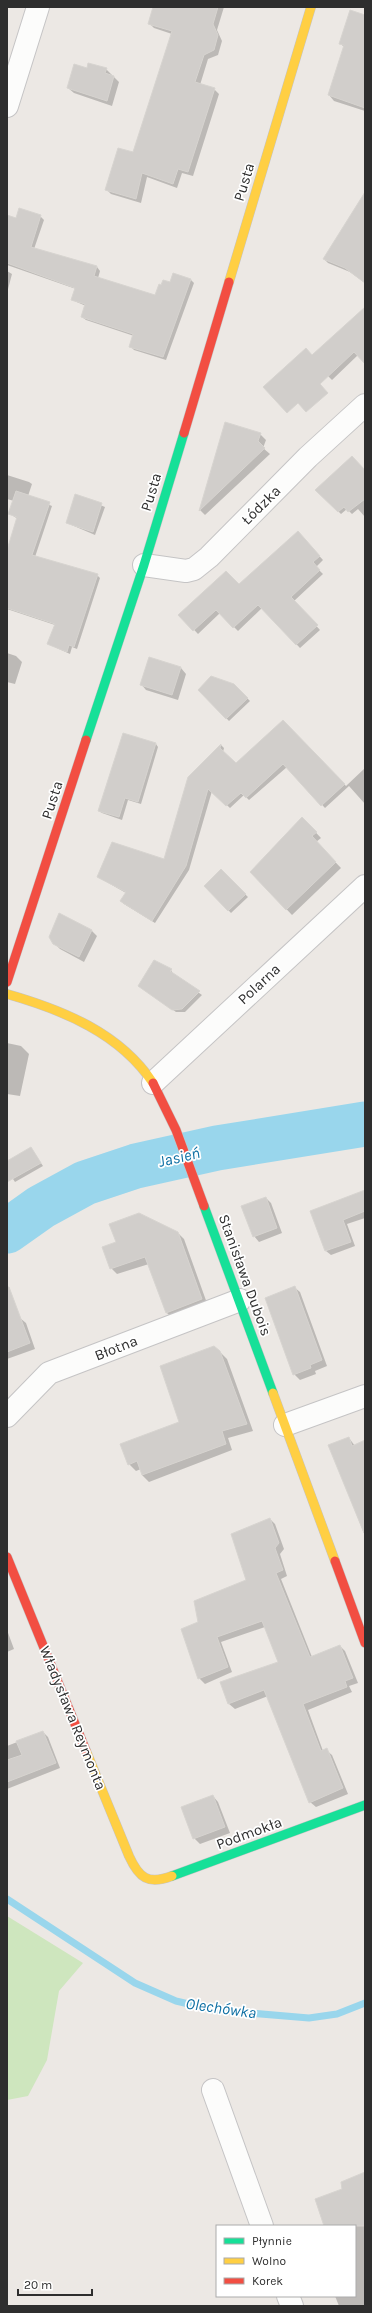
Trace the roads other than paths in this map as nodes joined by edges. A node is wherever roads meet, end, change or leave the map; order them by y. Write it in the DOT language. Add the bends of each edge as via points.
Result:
graph roads {
  1 [pos="38,7"];
  2 [pos="311,7"];
  3 [pos="7,106"];
  4 [pos="365,405"];
  5 [pos="144,565"];
  6 [pos="365,886"];
  7 [pos="7,982"];
  8 [pos="7,994"];
  9 [pos="153,1082"];
  10 [pos="240,1300"];
  11 [pos="365,1396"];
  12 [pos="7,1416"];
  13 [pos="285,1425"];
  14 [pos="7,1557"];
  15 [pos="365,1643"];
  16 [pos="365,1805"];
  17 [pos="142,1876"];
  18 [pos="213,2090"];
  19 [pos="262,2225"];
  1 -- 3 [label="street"];
  2 -- 5 [label="street, Pusta"];
  4 -- 5 [label="street, Łódzka" via="194,569 186,571"];
  5 -- 7 [label="street, Pusta"];
  6 -- 9 [label="street, Polarna"];
  8 -- 9 [label="street, Stanisława Dubois" via="58,1010 102,1032 138,1063"];
  9 -- 10 [label="street, Stanisława Dubois" via="176,1130"];
  10 -- 12 [label="street, Błotna" via="49,1373"];
  10 -- 13 [label="street, Stanisława Dubois"];
  11 -- 13 [label="street"];
  13 -- 15 [label="street, Stanisława Dubois"];
  14 -- 17 [label="street, Władysława Reymonta" via="129,1856"];
  16 -- 17 [label="street, Podmokła" via="163,1879 151,1881"];
  18 -- 19 [label="street"];
}
